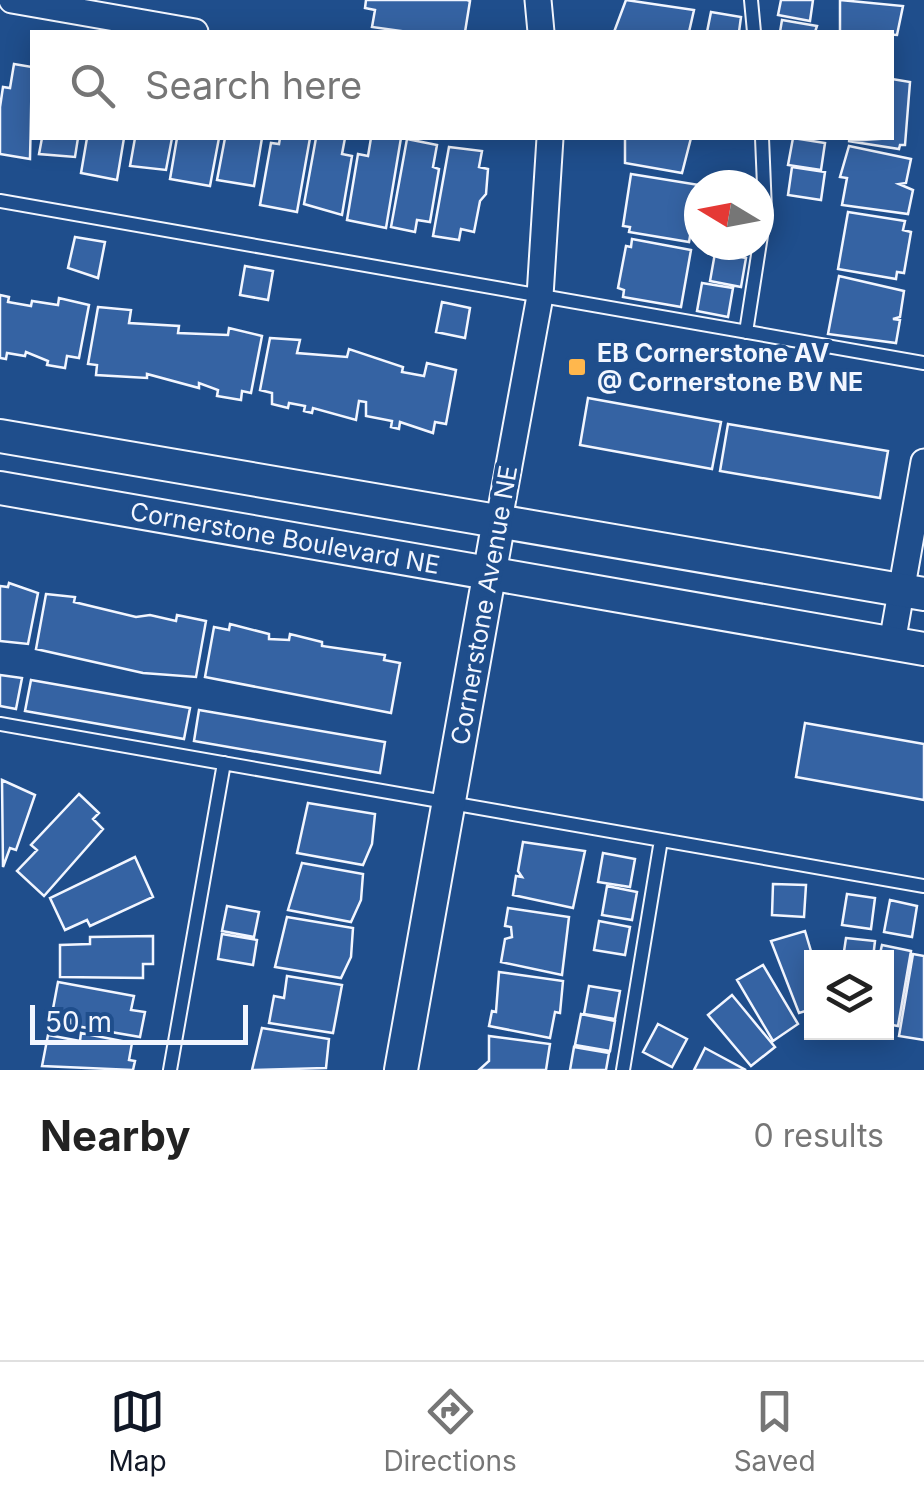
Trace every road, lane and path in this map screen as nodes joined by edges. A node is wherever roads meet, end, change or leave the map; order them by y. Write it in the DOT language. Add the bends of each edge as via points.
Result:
graph roads {
  1 [pos="12,0"];
  2 [pos="538,0"];
  3 [pos="751,0"];
  4 [pos="184,30"];
  5 [pos="541,30"];
  6 [pos="754,30"];
  7 [pos="550,140"];
  8 [pos="762,140"];
  9 [pos="0,201"];
  10 [pos="540,296"];
  11 [pos="746,332"];
  12 [pos="924,363"];
  13 [pos="0,436"];
  14 [pos="924,462"];
  15 [pos="0,488"];
  16 [pos="498,520"];
  17 [pos="489,573"];
  18 [pos="913,592"];
  19 [pos="908,646"];
  20 [pos="0,724"];
  21 [pos="224,763"];
  22 [pos="449,802"];
  23 [pos="661,840"];
  24 [pos="924,886"];
  25 [pos="170,1070"];
  26 [pos="402,1070"];
  27 [pos="622,1070"];
  1 -- 4 [label="street"];
  2 -- 5 [label="street"];
  3 -- 6 [label="lane"];
  7 -- 10 [label="street, Cornerstone Avenue NE"];
  8 -- 11 [label="lane" via="764,210"];
  9 -- 10 [label="lane"];
  10 -- 11 [label="lane"];
  10 -- 16 [label="street, Cornerstone Avenue NE"];
  11 -- 12 [label="lane"];
  13 -- 16 [label="street, Cornerstone Boulevard NE"];
  14 -- 18 [label="street"];
  15 -- 17 [label="street, Cornerstone Boulevard NE"];
  16 -- 17 [label="street, Cornerstone Avenue NE"];
  16 -- 18 [label="street, Cornerstone Boulevard NE"];
  17 -- 19 [label="street, Cornerstone Boulevard NE"];
  17 -- 22 [label="street, Cornerstone Avenue NE"];
  18 -- 19 [label="street"];
  20 -- 21 [label="lane"];
  21 -- 22 [label="lane"];
  21 -- 25 [label="lane"];
  22 -- 23 [label="lane"];
  22 -- 26 [label="street, Cornerstone Avenue NE"];
  23 -- 24 [label="lane"];
  23 -- 27 [label="lane"];
}
